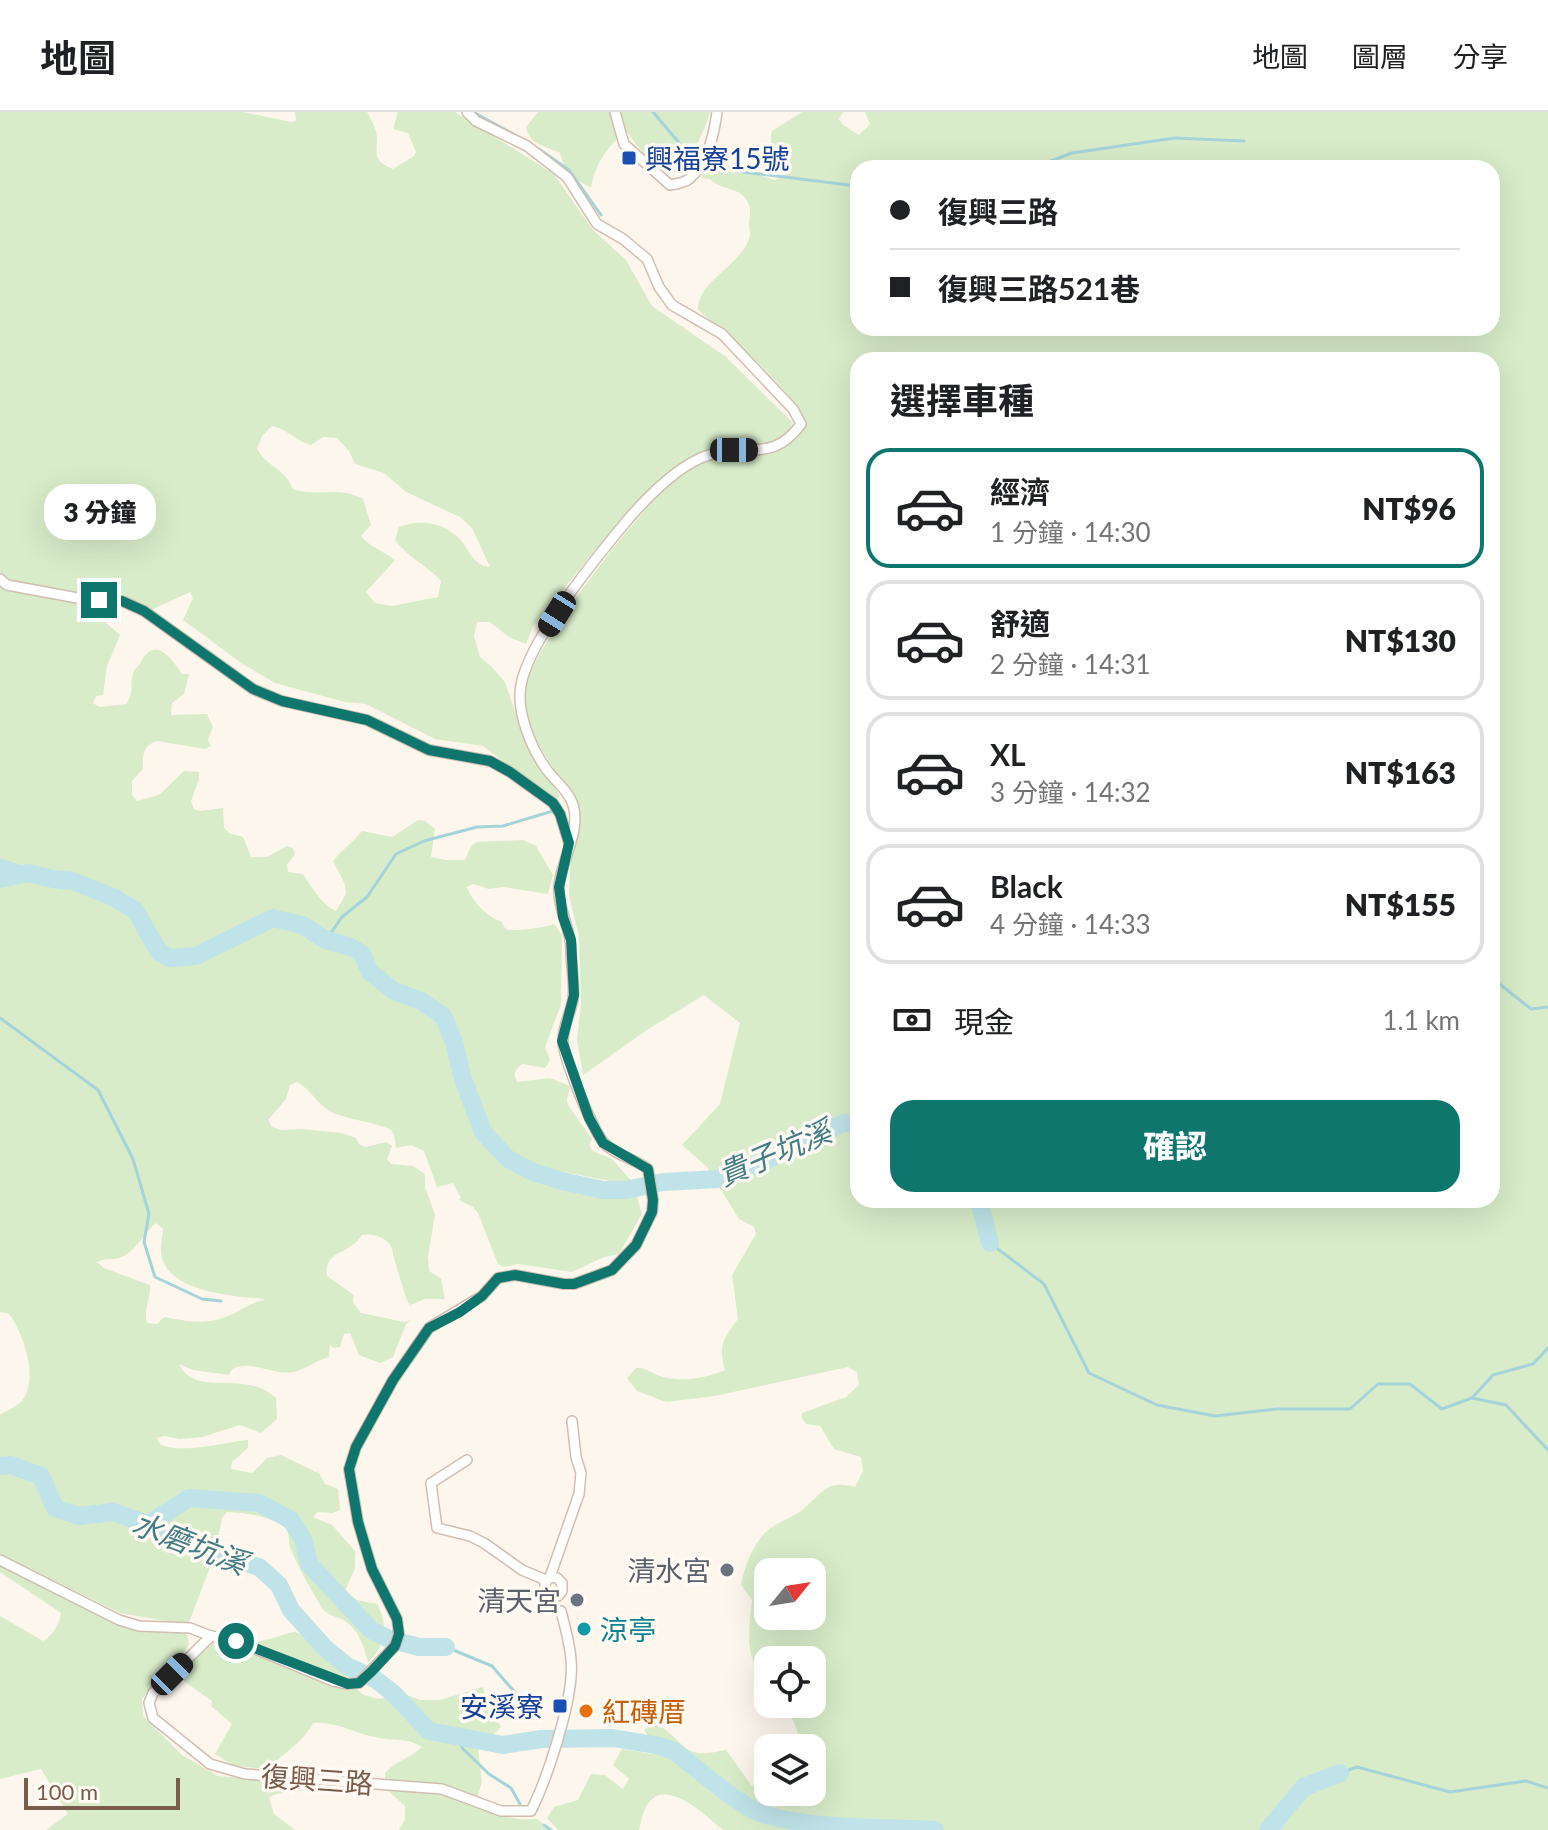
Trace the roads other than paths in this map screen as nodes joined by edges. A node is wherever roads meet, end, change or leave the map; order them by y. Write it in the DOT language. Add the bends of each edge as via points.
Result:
graph roads {
  1 [pos="467,112"];
  2 [pos="615,112"];
  3 [pos="717,112"];
  4 [pos="0,579"];
  5 [pos="569,843"];
  6 [pos="572,1421"];
  7 [pos="467,1460"];
  8 [pos="0,1560"];
  9 [pos="561,1611"];
  10 [pos="211,1636"];
  1 -- 5 [label="street" via="527,146 567,177 597,224 647,259 672,305 722,334 801,424 771,450 708,455 680,468 628,519 570,593 535,651 521,684 521,703 537,755 574,807 575,830"];
  2 -- 3 [label="street" via="624,144 670,185 687,182 696,171 714,137"];
  4 -- 5 [label="street" via="59,595 122,601 253,689 367,720 429,750 490,761 553,803"];
  5 -- 10 [label="street" via="559,887 571,940 574,995 562,1041 603,1143 648,1169 652,1212 636,1245 612,1270 574,1284 515,1275 498,1278 460,1312 429,1328 393,1380 349,1469 372,1569 399,1634 395,1646 363,1680 333,1681"];
  6 -- 7 [label="street" via="579,1494 548,1578 522,1570 470,1536 437,1528 431,1483"];
  8 -- 10 [label="street" via="119,1620 190,1628"];
  9 -- 10 [label="street, 復興三路" via="570,1685 558,1738 531,1811 501,1811 442,1789 245,1774 210,1764 158,1724 149,1703"];
}
